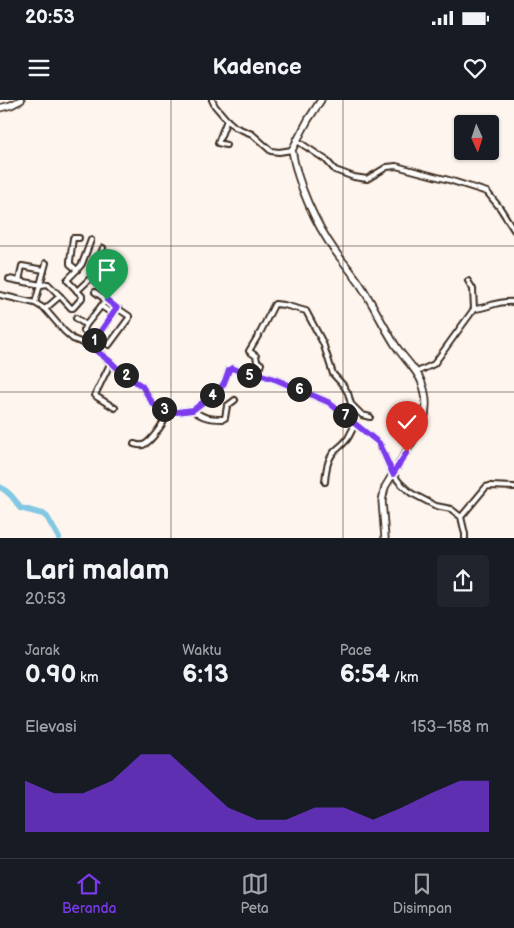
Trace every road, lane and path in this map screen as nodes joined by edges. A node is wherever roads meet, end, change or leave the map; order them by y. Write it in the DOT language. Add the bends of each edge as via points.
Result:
graph roads {
  1 [pos="21,100"];
  2 [pos="212,100"];
  3 [pos="321,100"];
  4 [pos="0,108"];
  5 [pos="227,120"];
  6 [pos="296,140"];
  7 [pos="226,146"];
  8 [pos="292,150"];
  9 [pos="514,230"];
  10 [pos="79,238"];
  11 [pos="91,240"];
  12 [pos="103,248"];
  13 [pos="46,263"];
  14 [pos="44,270"];
  15 [pos="77,270"];
  16 [pos="9,279"];
  17 [pos="19,281"];
  18 [pos="468,281"];
  19 [pos="41,285"];
  20 [pos="77,291"];
  21 [pos="95,292"];
  22 [pos="0,296"];
  23 [pos="60,296"];
  24 [pos="106,300"];
  25 [pos="514,302"];
  26 [pos="35,303"];
  27 [pos="101,306"];
  28 [pos="117,308"];
  29 [pos="45,309"];
  30 [pos="474,309"];
  31 [pos="112,314"];
  32 [pos="76,318"];
  33 [pos="86,325"];
  34 [pos="95,338"];
  35 [pos="90,346"];
  36 [pos="111,362"];
  37 [pos="417,372"];
  38 [pos="257,375"];
  39 [pos="235,400"];
  40 [pos="116,408"];
  41 [pos="193,410"];
  42 [pos="169,411"];
  43 [pos="370,417"];
  44 [pos="356,424"];
  45 [pos="134,444"];
  46 [pos="393,474"];
  47 [pos="325,482"];
  48 [pos="514,487"];
  49 [pos="461,517"];
  50 [pos="385,538"];
  51 [pos="465,538"];
  1 -- 4 [label="street"];
  2 -- 5 [label="street"];
  3 -- 6 [label="street"];
  5 -- 7 [label="street" via="218,143"];
  5 -- 8 [label="street" via="252,134 271,151"];
  6 -- 8 [label="street"];
  6 -- 9 [label="street" via="336,170 354,177 367,179 386,167 396,166 484,191 492,197"];
  8 -- 37 [label="street" via="306,198 320,227 398,349"];
  10 -- 15 [label="street" via="73,238 70,261"];
  11 -- 15 [label="street"];
  12 -- 20 [label="street" via="96,273"];
  13 -- 14 [label="street"];
  14 -- 17 [label="street" via="22,266"];
  14 -- 19 [label="street"];
  15 -- 20 [label="street" via="68,280"];
  16 -- 17 [label="street"];
  17 -- 19 [label="street"];
  18 -- 30 [label="street"];
  19 -- 23 [label="street" via="50,285"];
  19 -- 26 [label="street"];
  20 -- 23 [label="street" via="82,297 72,308"];
  21 -- 24 [label="street"];
  22 -- 26 [label="street"];
  23 -- 29 [label="street"];
  24 -- 27 [label="street"];
  24 -- 28 [label="street"];
  25 -- 30 [label="street"];
  26 -- 29 [label="street"];
  27 -- 31 [label="street"];
  27 -- 33 [label="street"];
  28 -- 31 [label="street"];
  28 -- 34 [label="street" via="129,318 109,345"];
  29 -- 35 [label="street" via="64,331"];
  30 -- 37 [label="street" via="436,362"];
  31 -- 34 [label="street"];
  32 -- 33 [label="street"];
  33 -- 34 [label="street" via="84,331"];
  34 -- 35 [label="street"];
  35 -- 36 [label="street"];
  36 -- 40 [label="street" via="95,395"];
  36 -- 42 [label="street" via="142,386 153,404"];
  37 -- 46 [label="street" via="426,399 424,424"];
  38 -- 41 [label="street" via="230,369 220,389"];
  38 -- 43 [label="street" via="261,364 249,351 274,305 306,311 323,343 333,374 348,393 352,405 362,415"];
  38 -- 44 [label="street" via="314,395"];
  39 -- 41 [label="street" via="227,406 223,419 206,418"];
  41 -- 42 [label="street"];
  42 -- 45 [label="street" via="165,421 146,443"];
  44 -- 46 [label="street" via="379,443"];
  44 -- 47 [label="street" via="328,463"];
  46 -- 49 [label="street" via="417,496 436,506 451,509"];
  46 -- 50 [label="street" via="382,501"];
  48 -- 49 [label="street" via="486,487"];
  49 -- 51 [label="street"];
}
